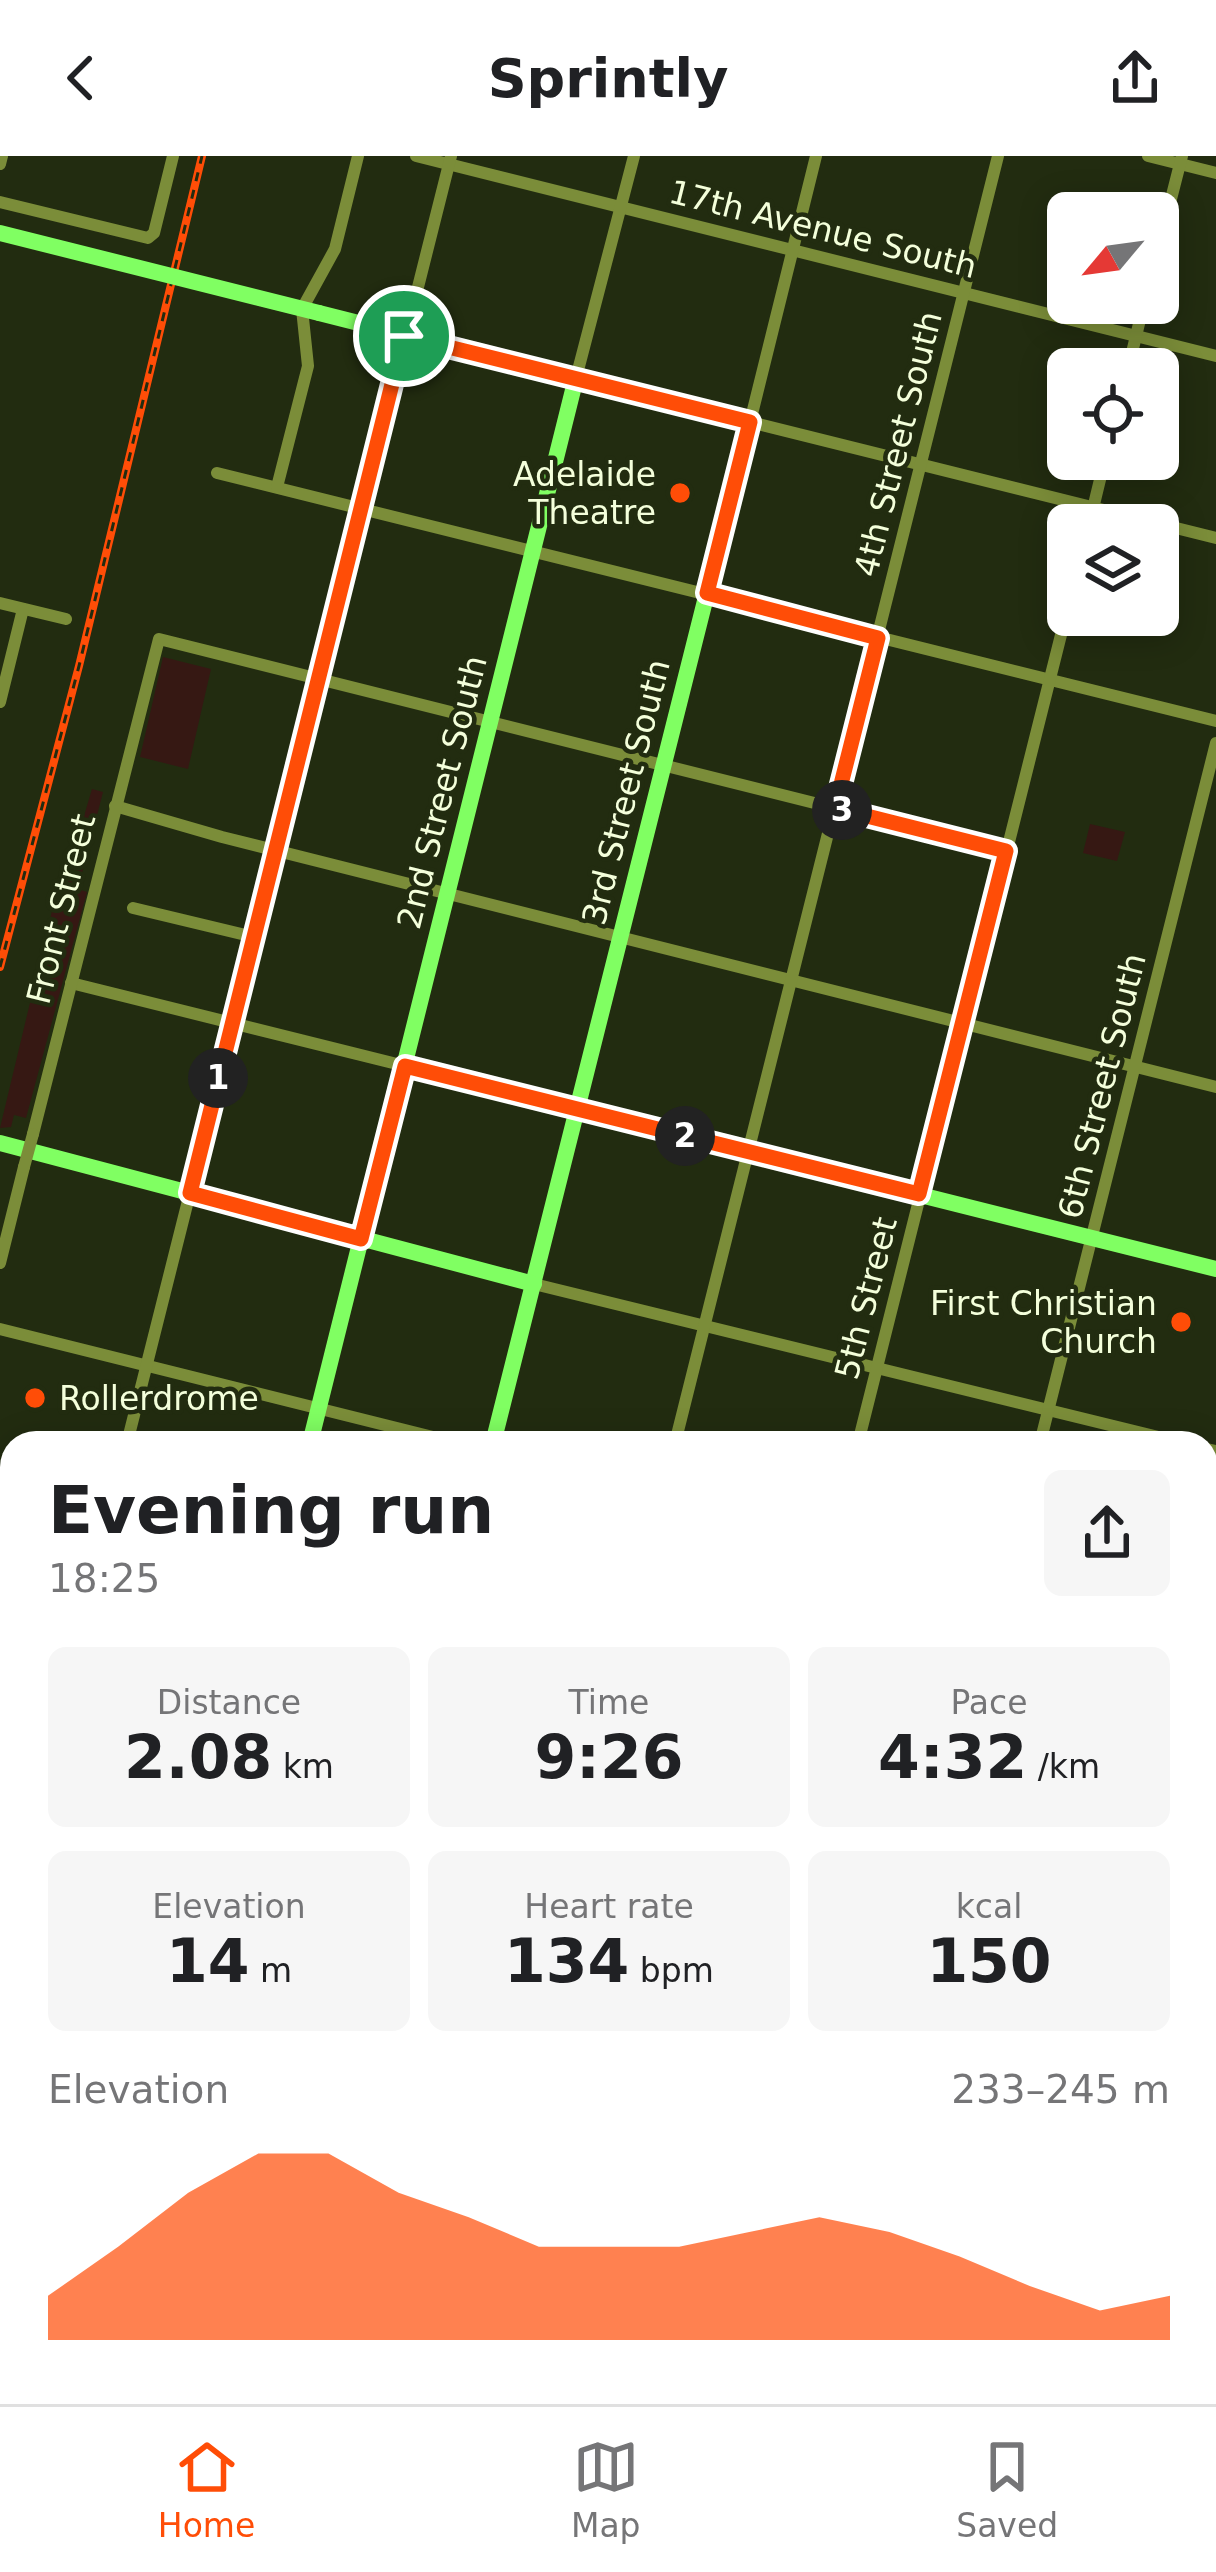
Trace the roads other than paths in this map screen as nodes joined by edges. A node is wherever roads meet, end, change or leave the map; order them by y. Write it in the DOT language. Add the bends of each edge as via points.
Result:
graph roads {
  1 [pos="173,156"];
  2 [pos="358,156"];
  3 [pos="416,156"];
  4 [pos="634,156"];
  5 [pos="816,156"];
  6 [pos="998,156"];
  7 [pos="1148,156"];
  8 [pos="450,160"];
  9 [pos="1181,160"];
  10 [pos="1216,173"];
  11 [pos="1173,192"];
  12 [pos="0,202"];
  13 [pos="621,206"];
  14 [pos="0,232"];
  15 [pos="793,249"];
  16 [pos="964,293"];
  17 [pos="1139,324"];
  18 [pos="404,336"];
  19 [pos="1136,336"];
  20 [pos="1133,348"];
  21 [pos="1216,356"];
  22 [pos="576,378"];
  23 [pos="750,422"];
  24 [pos="921,465"];
  25 [pos="218,472"];
  26 [pos="277,487"];
  27 [pos="1077,504"];
  28 [pos="361,508"];
  29 [pos="1179,529"];
  30 [pos="1216,538"];
  31 [pos="533,550"];
  32 [pos="707,593"];
  33 [pos="0,603"];
  34 [pos="23,609"];
  35 [pos="66,619"];
  36 [pos="1060,636"];
  37 [pos="878,638"];
  38 [pos="318,679"];
  39 [pos="1049,680"];
  40 [pos="0,702"];
  41 [pos="1216,721"];
  42 [pos="490,722"];
  43 [pos="1216,743"];
  44 [pos="664,766"];
  45 [pos="115,806"];
  46 [pos="835,808"];
  47 [pos="275,850"];
  48 [pos="1006,851"];
  49 [pos="448,894"];
  50 [pos="134,908"];
  51 [pos="254,937"];
  52 [pos="621,938"];
  53 [pos="791,980"];
  54 [pos="71,983"];
  55 [pos="232,1022"];
  56 [pos="963,1024"];
  57 [pos="405,1066"];
  58 [pos="1135,1066"];
  59 [pos="1216,1087"];
  60 [pos="578,1108"];
  61 [pos="0,1143"];
  62 [pos="747,1152"];
  63 [pos="190,1193"];
  64 [pos="919,1194"];
  65 [pos="1091,1238"];
  66 [pos="361,1239"];
  67 [pos="0,1263"];
  68 [pos="1216,1270"];
  69 [pos="534,1284"];
  70 [pos="704,1324"];
  71 [pos="0,1329"];
  72 [pos="147,1365"];
  73 [pos="876,1366"];
  74 [pos="319,1408"];
  75 [pos="1048,1409"];
  76 [pos="130,1431"];
  77 [pos="313,1431"];
  78 [pos="410,1431"];
  79 [pos="496,1431"];
  80 [pos="678,1431"];
  81 [pos="861,1431"];
  82 [pos="1043,1431"];
  83 [pos="1135,1431"];
  1 -- 12 [label="street" via="148,238"];
  2 -- 26 [label="street" via="335,249 302,309 308,366"];
  3 -- 8 [label="street, 17th Avenue South"];
  4 -- 13 [label="street, 2nd Street South"];
  5 -- 15 [label="street, 3rd Street South"];
  6 -- 16 [label="street, 4th Street South"];
  7 -- 9 [label="street"];
  8 -- 13 [label="street, 17th Avenue South"];
  8 -- 18 [label="street"];
  9 -- 10 [label="street"];
  9 -- 11 [label="street"];
  13 -- 15 [label="street, 17th Avenue South"];
  13 -- 22 [label="street, 2nd Street South"];
  14 -- 18 [label="main road, bridge"];
  15 -- 16 [label="street, 17th Avenue South"];
  15 -- 23 [label="street, 3rd Street South"];
  16 -- 19 [label="street, 17th Avenue South"];
  16 -- 24 [label="street, 4th Street South"];
  17 -- 19 [label="street"];
  18 -- 22 [label="main road"];
  18 -- 28 [label="street"];
  19 -- 20 [label="street"];
  19 -- 21 [label="street, 17th Avenue South"];
  22 -- 23 [label="main road"];
  22 -- 31 [label="main road, 2nd Street South"];
  23 -- 24 [label="street"];
  23 -- 32 [label="main road, 3rd Street South"];
  24 -- 27 [label="street"];
  24 -- 37 [label="street, 4th Street South"];
  25 -- 26 [label="street"];
  26 -- 28 [label="street"];
  28 -- 31 [label="street"];
  28 -- 38 [label="street"];
  29 -- 30 [label="street"];
  31 -- 32 [label="street"];
  31 -- 42 [label="main road, 2nd Street South"];
  32 -- 37 [label="street"];
  32 -- 44 [label="main road, 3rd Street South"];
  33 -- 34 [label="street"];
  34 -- 35 [label="street"];
  34 -- 40 [label="street"];
  36 -- 39 [label="street, 5th Street"];
  37 -- 39 [label="street"];
  37 -- 46 [label="street, 4th Street South"];
  38 -- 42 [label="street"];
  38 -- 45 [label="street, Front Street" via="159,639"];
  38 -- 47 [label="street"];
  39 -- 41 [label="street"];
  39 -- 48 [label="street, 5th Street"];
  42 -- 44 [label="street"];
  42 -- 49 [label="main road, 2nd Street South"];
  43 -- 58 [label="street, 6th Street South"];
  44 -- 46 [label="street"];
  44 -- 52 [label="main road, 3rd Street South"];
  45 -- 47 [label="street"];
  45 -- 54 [label="street, Front Street"];
  46 -- 48 [label="street"];
  46 -- 53 [label="street, 4th Street South"];
  47 -- 49 [label="street"];
  47 -- 51 [label="street"];
  48 -- 56 [label="street, 5th Street"];
  49 -- 52 [label="street"];
  49 -- 57 [label="main road, 2nd Street South"];
  50 -- 51 [label="street"];
  51 -- 55 [label="street"];
  52 -- 53 [label="street"];
  52 -- 60 [label="main road, 3rd Street South"];
  53 -- 56 [label="street"];
  53 -- 62 [label="street, 4th Street South"];
  54 -- 55 [label="street"];
  54 -- 67 [label="street, Front Street, bridge"];
  55 -- 57 [label="street"];
  55 -- 63 [label="street"];
  56 -- 58 [label="street"];
  56 -- 64 [label="street, 5th Street"];
  57 -- 60 [label="main road"];
  57 -- 66 [label="main road, 2nd Street South"];
  58 -- 59 [label="street"];
  58 -- 65 [label="street, 6th Street South"];
  60 -- 62 [label="main road"];
  60 -- 69 [label="main road, 3rd Street South"];
  61 -- 63 [label="main road"];
  62 -- 64 [label="main road"];
  62 -- 70 [label="street, 4th Street South"];
  63 -- 66 [label="main road"];
  63 -- 72 [label="street"];
  64 -- 65 [label="main road"];
  64 -- 73 [label="street, 5th Street"];
  65 -- 68 [label="main road"];
  65 -- 75 [label="street, 6th Street South"];
  66 -- 69 [label="main road"];
  66 -- 74 [label="main road, 2nd Street South"];
  69 -- 70 [label="street"];
  69 -- 79 [label="main road, 3rd Street South"];
  70 -- 73 [label="street"];
  70 -- 80 [label="street, 4th Street South"];
  71 -- 72 [label="street"];
  72 -- 74 [label="street"];
  72 -- 76 [label="street"];
  73 -- 75 [label="street"];
  73 -- 81 [label="street, 5th Street"];
  74 -- 77 [label="main road, 2nd Street South"];
  74 -- 78 [label="street"];
  75 -- 82 [label="street, 6th Street South"];
  75 -- 83 [label="street"];
}
